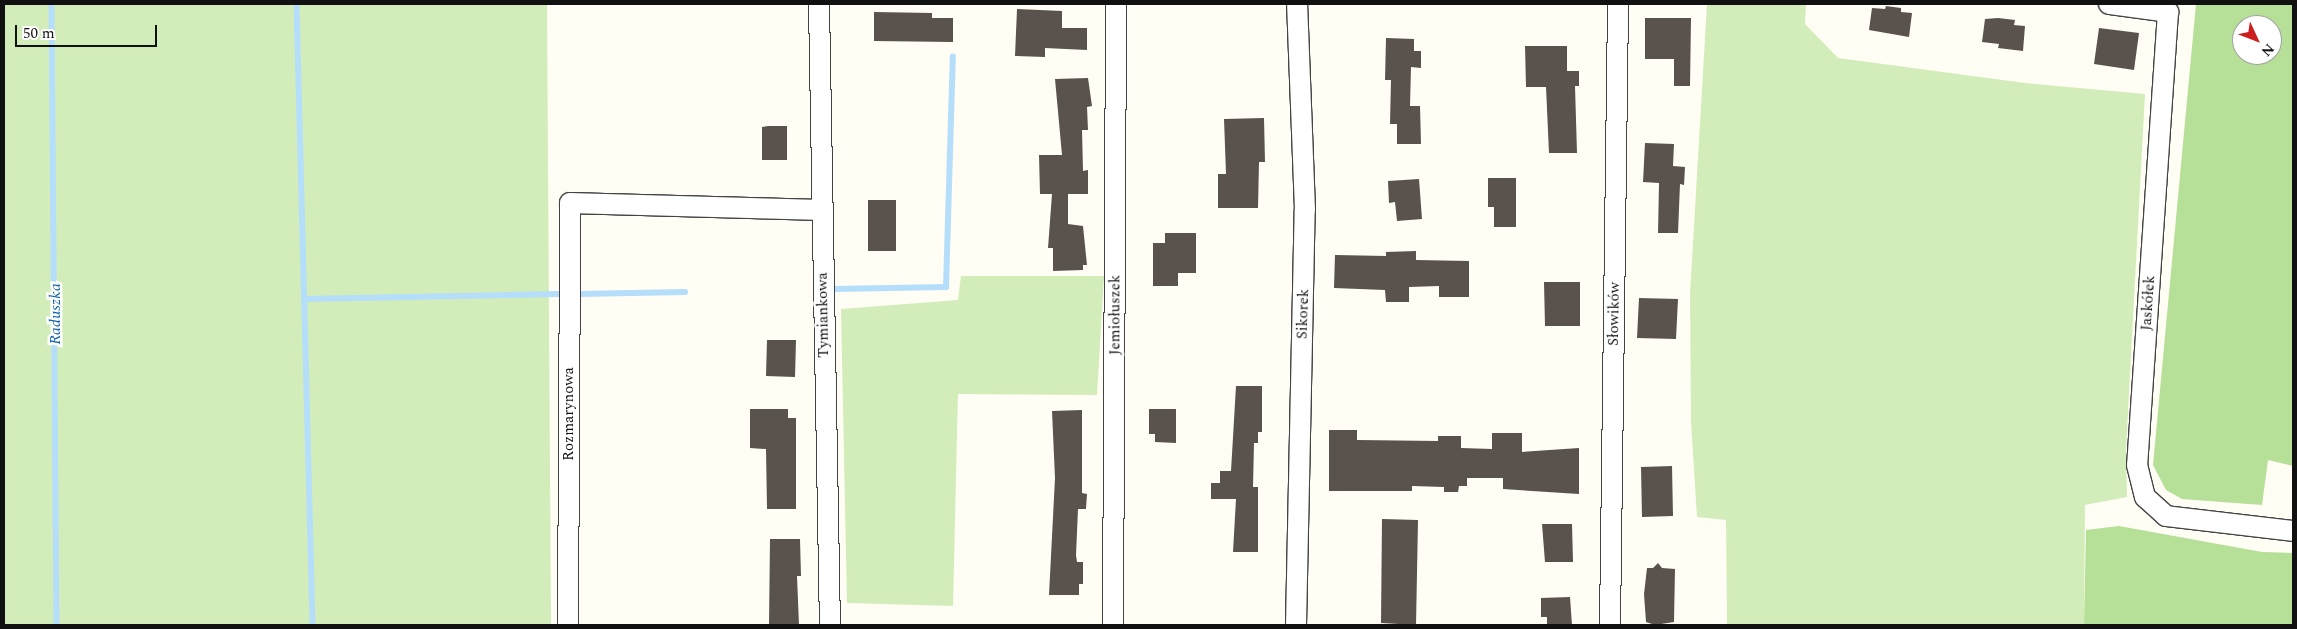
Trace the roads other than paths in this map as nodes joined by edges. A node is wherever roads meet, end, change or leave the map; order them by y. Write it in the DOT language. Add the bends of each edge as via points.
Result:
graph roads {
  1 [pos="820,4"];
  2 [pos="1116,4"];
  3 [pos="1297,4"];
  4 [pos="1618,4"];
  5 [pos="2109,4"];
  6 [pos="821,210"];
  7 [pos="2293,531"];
  8 [pos="568,625"];
  9 [pos="830,625"];
  10 [pos="1112,625"];
  11 [pos="1296,625"];
  12 [pos="1610,625"];
  1 -- 6 [label="street, Tymiankowa"];
  2 -- 10 [label="street, Jemiołuszek"];
  3 -- 11 [label="street, Sikorek" via="1305,210"];
  4 -- 12 [label="street, Słowików"];
  5 -- 7 [label="street, Jaskółek" via="2168,12 2137,465 2145,497 2166,516"];
  6 -- 8 [label="street, Rozmarynowa" via="570,203"];
  6 -- 9 [label="street, Tymiankowa"];
}
